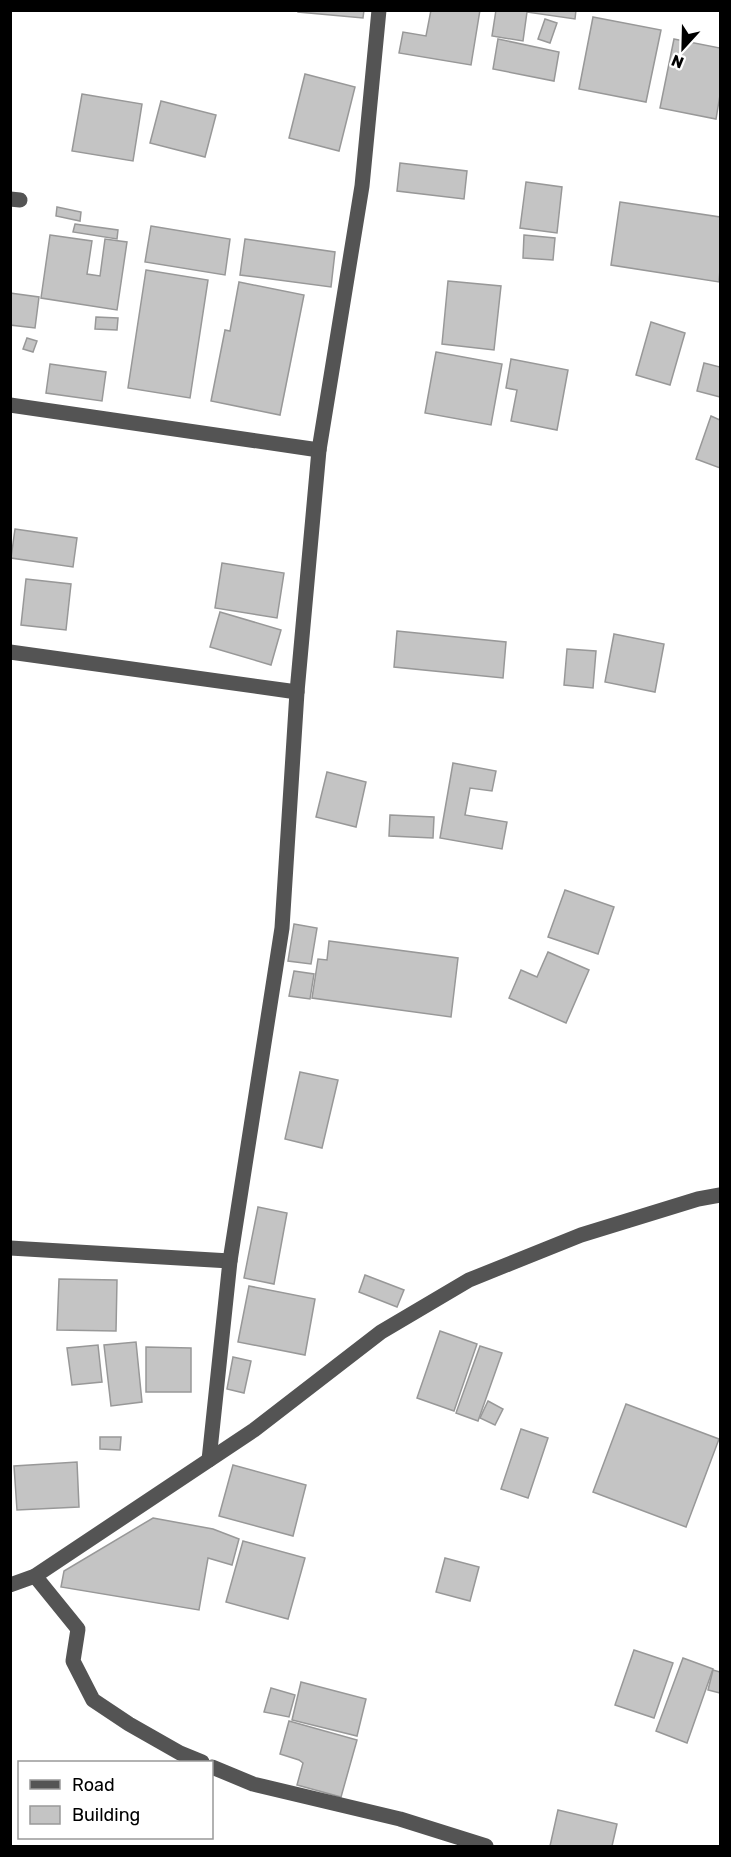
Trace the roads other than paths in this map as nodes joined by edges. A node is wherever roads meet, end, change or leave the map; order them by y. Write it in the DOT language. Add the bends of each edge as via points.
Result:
graph roads {
  1 [pos="379,10"];
  2 [pos="10,405"];
  3 [pos="319,450"];
  4 [pos="10,652"];
  5 [pos="297,692"];
  6 [pos="720,1195"];
  7 [pos="10,1248"];
  8 [pos="230,1261"];
  9 [pos="209,1460"];
  10 [pos="35,1576"];
  11 [pos="10,1585"];
  12 [pos="200,1761"];
  13 [pos="213,1767"];
  14 [pos="486,1846"];
  1 -- 3 [label="street" via="363,186"];
  2 -- 3 [label="street"];
  3 -- 5 [label="street"];
  4 -- 5 [label="street"];
  5 -- 8 [label="street" via="282,928"];
  6 -- 9 [label="street" via="580,1235 469,1280 381,1332"];
  7 -- 8 [label="street"];
  8 -- 9 [label="street"];
  9 -- 10 [label="street"];
  10 -- 11 [label="street"];
  10 -- 12 [label="street" via="78,1629 73,1661 93,1700"];
  13 -- 14 [label="street" via="253,1784 400,1819"];
}
